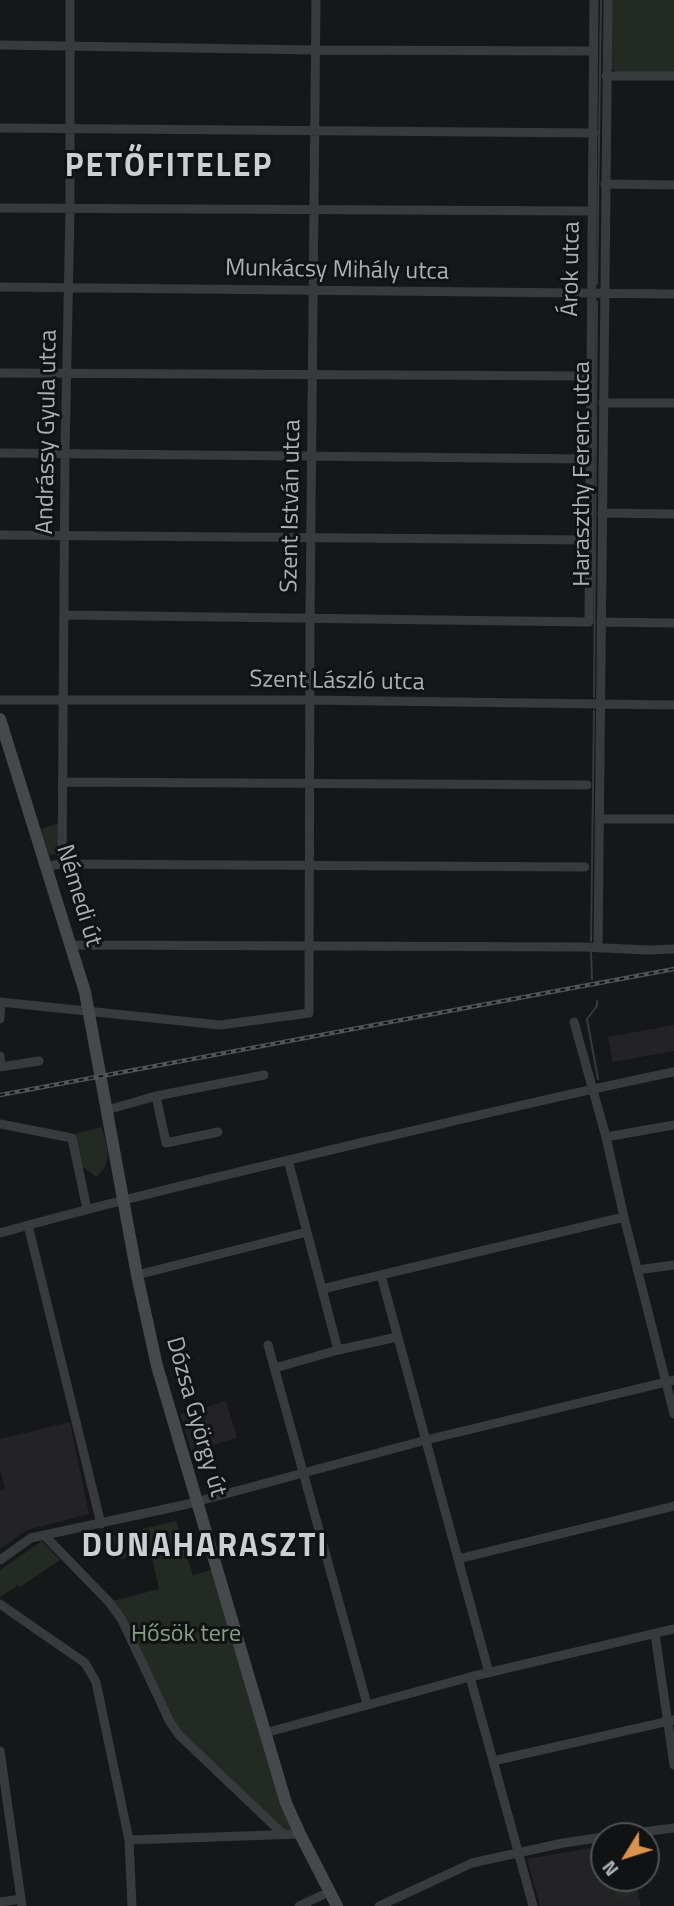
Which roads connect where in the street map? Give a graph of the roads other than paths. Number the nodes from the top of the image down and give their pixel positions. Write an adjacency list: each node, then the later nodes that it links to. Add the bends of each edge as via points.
1 (70, 0): 6 (street, Andrássy Gyula utca)
2 (316, 0): 7 (street, Szent István utca)
3 (594, 0): 8 (street, Árok utca)
4 (608, 0): 9 (street, Haraszthy Ferenc utca)
5 (0, 45): 6 (street)
6 (69, 45): 7 (street); 12 (street, Andrássy Gyula utca)
7 (315, 50): 8 (street); 13 (street, Szent István utca)
8 (593, 51): 14 (street, Árok utca)
9 (606, 76): 10 (street); 15 (street, Haraszthy Ferenc utca)
10 (674, 76)
11 (0, 128): 12 (street)
12 (68, 128): 13 (street); 18 (street, Andrássy Gyula utca)
13 (314, 132): 14 (street); 19 (street, Szent István utca)
14 (594, 133): 20 (street, Árok utca)
15 (605, 184): 16 (street); 25 (street, Haraszthy Ferenc utca)
16 (674, 185)
17 (0, 208): 18 (street)
18 (70, 209): 19 (street); 22 (street, Andrássy Gyula utca)
19 (314, 209): 20 (street); 23 (street, Szent István utca)
20 (592, 211): 24 (street, Árok utca)
21 (0, 287): 22 (street, Munkácsy Mihály utca)
22 (69, 288): 23 (street, Munkácsy Mihály utca); 29 (street, Andrássy Gyula utca)
23 (313, 290): 24 (street, Munkácsy Mihály utca); 28 (street, Szent István utca)
24 (591, 292): 25 (street, Munkácsy Mihály utca); 30 (street, Árok utca)
25 (604, 294): 26 (street, Munkácsy Mihály utca); 31 (street, Haraszthy Ferenc utca)
26 (674, 294)
27 (0, 373): 29 (street)
28 (313, 373): 29 (street); 30 (street); 35 (street, Szent István utca)
29 (68, 374): 34 (street, Andrássy Gyula utca)
30 (590, 376): 36 (street, Árok utca)
31 (603, 402): 32 (street); 37 (street, Haraszthy Ferenc utca)
32 (674, 403)
33 (0, 453): 34 (street)
34 (65, 454): 35 (street); 40 (street, Andrássy Gyula utca)
35 (312, 456): 36 (street); 41 (street, Szent István utca)
36 (590, 459): 42 (street, Árok utca)
37 (602, 513): 38 (street); 45 (street, Haraszthy Ferenc utca)
38 (674, 514)
39 (0, 535): 40 (street)
40 (65, 535): 41 (street); 43 (street, Andrássy Gyula utca)
41 (311, 537): 42 (street); 44 (street, Szent István utca)
42 (589, 540): 44 (street, Árok utca, via 589,622)
43 (65, 615): 44 (street); 47 (street, Andrássy Gyula utca)
44 (310, 620): 49 (street, Szent István utca)
45 (601, 622): 46 (street); 50 (street, Haraszthy Ferenc utca)
46 (674, 623)
47 (65, 699): 48 (street, Szent László utca); 49 (street, Szent László utca); 53 (street, Andrássy Gyula utca)
48 (0, 700)
49 (309, 700): 50 (street, Szent László utca); 54 (street, Szent István utca)
50 (600, 704): 51 (street, Szent László utca); 56 (street, Haraszthy Ferenc utca)
51 (674, 705)
52 (0, 719): 60 (main road, Némedi út)
53 (64, 782): 54 (street); 58 (street, Andrássy Gyula utca)
54 (309, 784): 55 (street); 59 (street, Szent István utca)
55 (587, 785)
56 (600, 819): 57 (street); 64 (street, Haraszthy Ferenc utca)
57 (674, 819)
58 (62, 864): 59 (street); 60 (street)
59 (309, 865): 61 (street); 63 (street, Szent István utca)
60 (47, 866): 62 (main road, Némedi út)
61 (585, 867)
62 (71, 945): 63 (street); 67 (main road, Némedi út)
63 (309, 947): 64 (street); 67 (street, Szent István utca, via 309,1013 220,1025)
64 (598, 948): 65 (street)
65 (674, 949)
66 (1, 1002): 67 (street); 68 (street)
67 (89, 1012): 76 (main road, Némedi út)
68 (0, 1019)
69 (574, 1022): 75 (street)
70 (0, 1056): 72 (street)
71 (38, 1061): 72 (street)
72 (1, 1067)
73 (674, 1072): 75 (street)
74 (264, 1075): 77 (street)
75 (593, 1088): 82 (street); 83 (street)
76 (103, 1089): 78 (main road, Dózsa György út)
77 (156, 1096): 78 (street); 81 (street, via 166,1143)
78 (107, 1110): 84 (main road, Dózsa György út)
79 (0, 1124): 85 (street, via 72,1138)
80 (674, 1125): 82 (street)
81 (218, 1132)
82 (606, 1137): 86 (street)
83 (288, 1160): 84 (street); 88 (street)
84 (124, 1200): 85 (street); 92 (main road, Dózsa György út)
85 (87, 1209): 87 (street)
86 (624, 1217): 91 (street); 93 (street)
87 (28, 1225): 89 (street); 105 (street)
88 (307, 1232): 92 (street); 94 (street)
89 (0, 1233)
90 (674, 1265): 91 (street)
91 (637, 1270): 99 (street)
92 (137, 1275): 103 (main road, Dózsa György út, via 157,1366)
93 (381, 1275): 94 (street); 95 (street)
94 (321, 1289): 97 (street)
95 (397, 1337): 97 (street); 101 (street)
96 (268, 1346): 98 (street)
97 (338, 1350): 98 (street)
98 (275, 1368): 102 (street)
99 (670, 1381): 100 (street); 101 (street)
100 (674, 1414)
101 (426, 1440): 102 (street); 107 (street)
102 (304, 1472): 103 (street); 114 (street)
103 (197, 1501): 105 (street); 116 (main road, Dózsa György út)
104 (674, 1506): 107 (street)
105 (101, 1524): 106 (street)
106 (44, 1535): 108 (street, via 31,1538); 120 (street, via 122,1620 179,1735)
107 (458, 1559): 112 (street)
108 (0, 1560)
109 (0, 1604): 123 (street, via 85,1663 96,1682)
110 (674, 1629): 111 (street)
111 (655, 1634): 112 (street); 115 (street)
112 (489, 1673): 113 (street)
113 (470, 1677): 114 (street); 118 (street)
114 (367, 1704): 116 (street)
115 (671, 1721): 118 (street); 119 (street)
116 (265, 1733): 121 (main road, Dózsa György út)
117 (0, 1751): 127 (street)
118 (493, 1761): 124 (street)
119 (674, 1765)
120 (284, 1835): 121 (street); 123 (street)
121 (300, 1835): 125 (main road, Dózsa György út)
122 (590, 1839): 124 (street)
123 (129, 1840): 128 (street)
124 (519, 1852): 131 (street, via 472,1863); 132 (street)
125 (330, 1892): 129 (street); 130 (main road, Dózsa György út)
126 (0, 1902): 127 (street)
127 (21, 1903)
128 (132, 1906)
129 (299, 1906)
130 (337, 1906)
131 (379, 1906)
132 (533, 1906)

